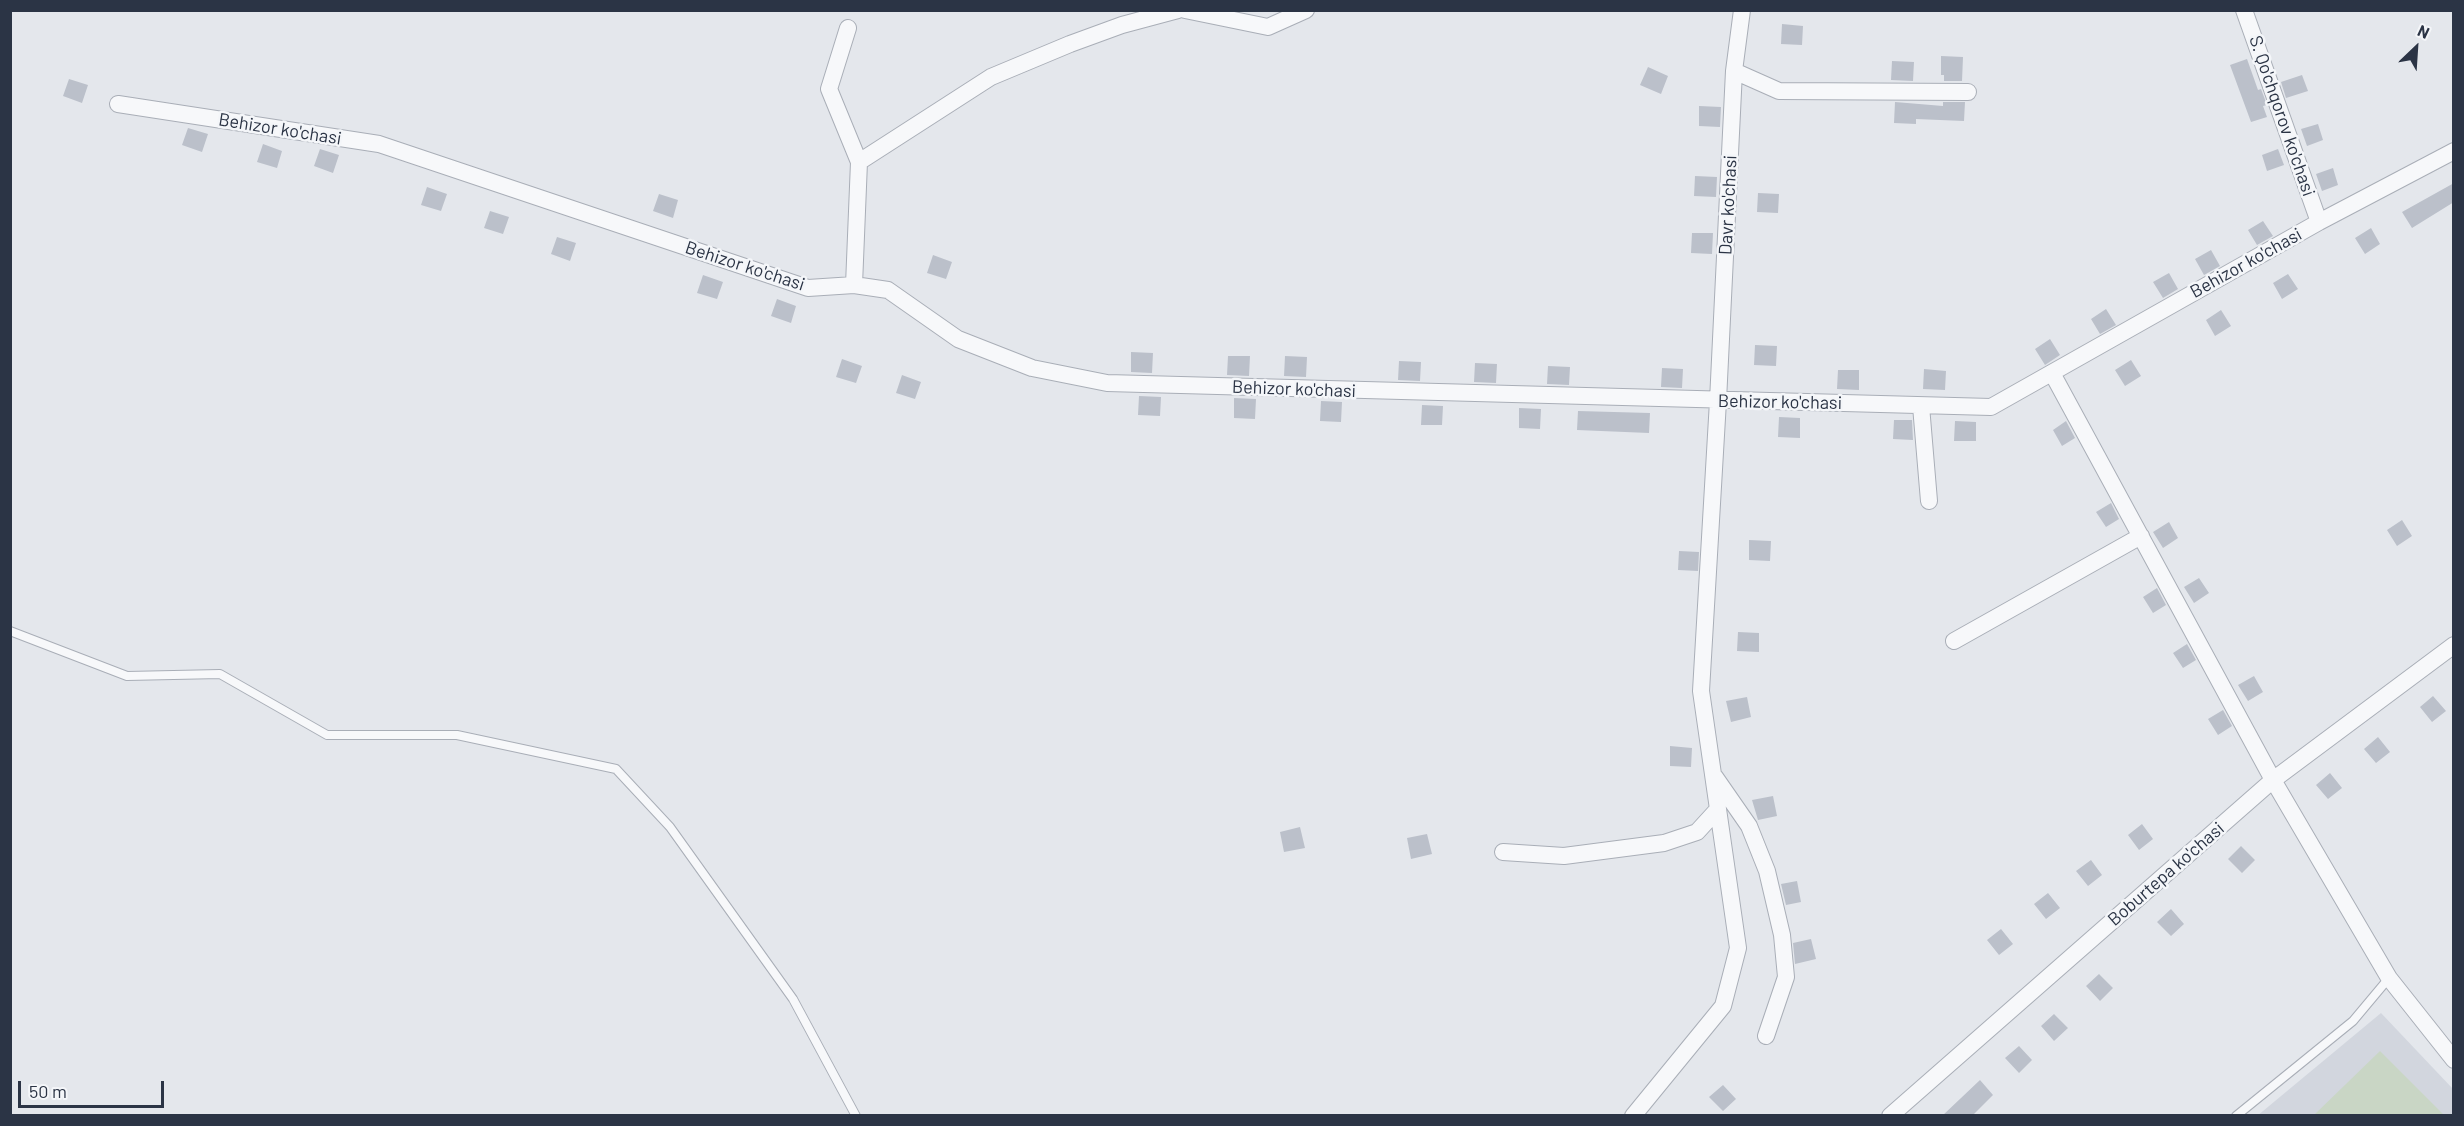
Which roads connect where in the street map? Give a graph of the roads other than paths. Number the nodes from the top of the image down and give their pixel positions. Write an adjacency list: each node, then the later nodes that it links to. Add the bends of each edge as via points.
1 (1178, 10): 11 (street, via 1122,25 991,78)
2 (1185, 10): 3 (street, via 1269,27)
3 (1306, 10)
4 (1742, 10): 7 (street, Davr ko'chasi)
5 (2244, 10): 12 (street, S. Qo'chqorov ko'chasi)
6 (848, 28): 11 (street, via 829,89)
7 (1734, 71): 8 (street, via 1779,91); 15 (street, Davr ko'chasi)
8 (1968, 92)
9 (118, 104): 13 (street, Behizor ko'chasi, via 379,144 808,288)
10 (2454, 151): 12 (street, Behizor ko'chasi)
11 (859, 162): 13 (street)
12 (2319, 222): 14 (street, Behizor ko'chasi)
13 (854, 285): 15 (street, Behizor ko'chasi, via 888,290 958,339 1022,364 1107,383)
14 (2052, 373): 16 (street, Behizor ko'chasi, via 1991,407); 18 (street)
15 (1718, 401): 16 (street, Behizor ko'chasi); 22 (street, Davr ko'chasi, via 1701,691)
16 (1921, 406): 17 (street)
17 (1929, 501)
18 (2141, 536): 20 (street); 23 (street)
19 (10, 631): 29 (lane, via 127,676 220,674 327,735 457,735 616,769 670,828 793,999)
20 (1954, 640)
21 (2454, 645): 23 (street, Boburtepa ko'chasi)
22 (1713, 774): 24 (street, Davr ko'chasi); 27 (street, via 1749,826 1767,871 1782,934 1786,977)
23 (2273, 780): 26 (street); 31 (street, Boburtepa ko'chasi)
24 (1718, 809): 25 (street, via 1697,832 1665,843 1564,856); 30 (street, Davr ko'chasi, via 1738,948 1723,1006)
25 (1503, 852)
26 (2389, 978): 28 (street); 32 (lane, via 2353,1022)
27 (1766, 1036)
28 (2454, 1060)
29 (856, 1116)
30 (1633, 1116)
31 (1890, 1116)
32 (2236, 1116)

